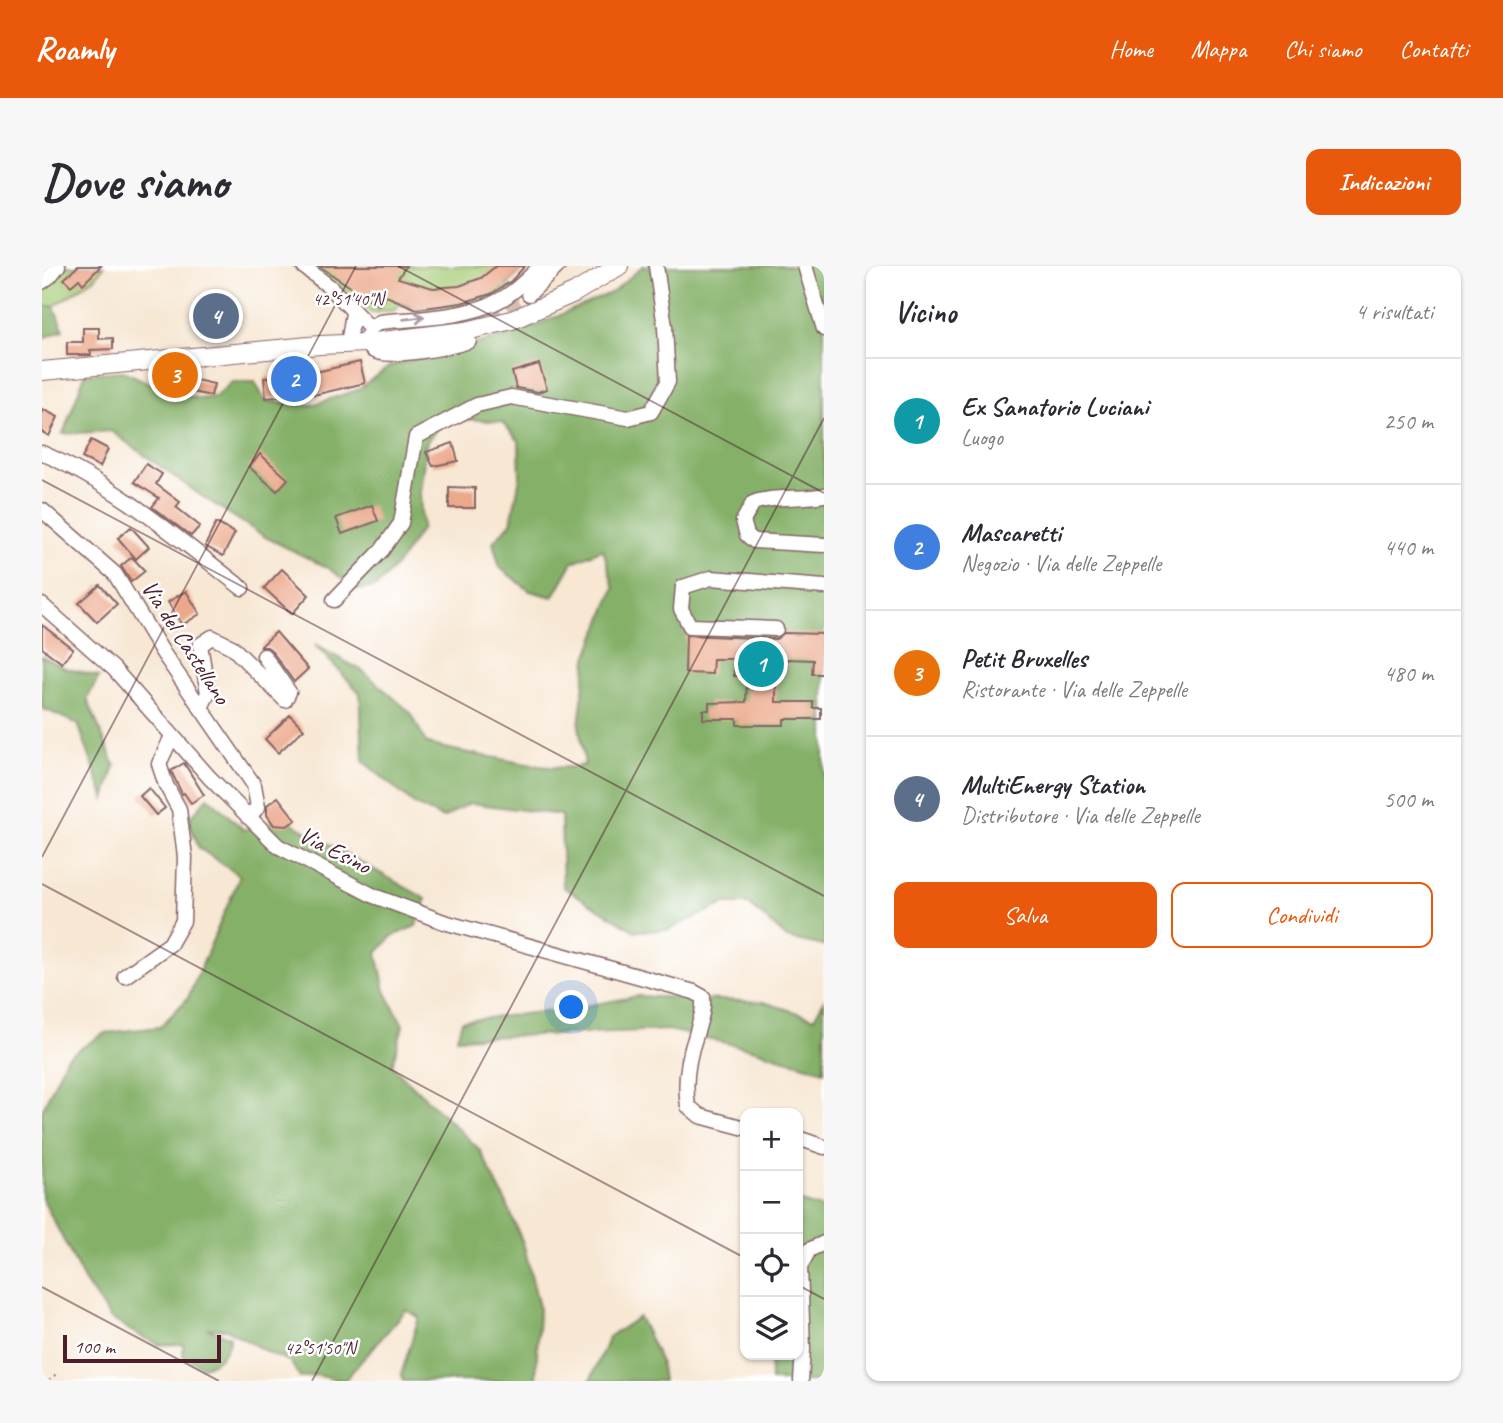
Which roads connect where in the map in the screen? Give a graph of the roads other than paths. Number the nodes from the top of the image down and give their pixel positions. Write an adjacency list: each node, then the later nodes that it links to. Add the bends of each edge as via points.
1 (58, 266): 8 (street)
2 (303, 266): 10 (street)
3 (541, 266): 12 (street, one-way to 3, via 380,322 488,306 508,296)
4 (558, 266): 9 (street)
5 (619, 266): 12 (main road, via 574,293 512,320 466,331)
6 (656, 266): 21 (street, via 668,382 651,412 628,418 511,397 477,405 416,437 401,523)
7 (805, 266): 11 (street)
8 (42, 282)
9 (529, 294)
10 (353, 313): 12 (street); 12 (street)
11 (824, 329)
12 (361, 338): 13 (street, via 372,350 383,353); 14 (main road)
13 (469, 341)
14 (42, 370)
15 (42, 453): 20 (street, via 166,528)
16 (824, 495): 18 (street, via 765,498 753,503 743,521 754,541)
17 (42, 510): 25 (street, Via del Castellano, via 115,574)
18 (824, 545)
19 (824, 587): 23 (street, via 710,578 683,587 681,609 690,626)
20 (242, 588)
21 (334, 600)
22 (42, 605): 26 (street, Via Esino, via 114,669)
23 (776, 629)
24 (264, 656): 25 (street, via 289,692 285,700 232,647 212,637 200,645 208,693)
25 (201, 708): 27 (street, Via del Castellano, via 254,785 258,807)
26 (172, 736): 27 (street, Via Esino); 28 (street, via 159,764 179,809 185,857 183,921 170,944)
27 (248, 817): 29 (street, Via Esino, via 278,846 374,896 444,922 703,997 704,1012 688,1064 688,1106 700,1116)
28 (125, 976)
29 (740, 1127)
30 (803, 1140): 31 (street)
31 (824, 1146)
32 (824, 1243): 33 (street, via 809,1250 800,1267)
33 (801, 1381)

